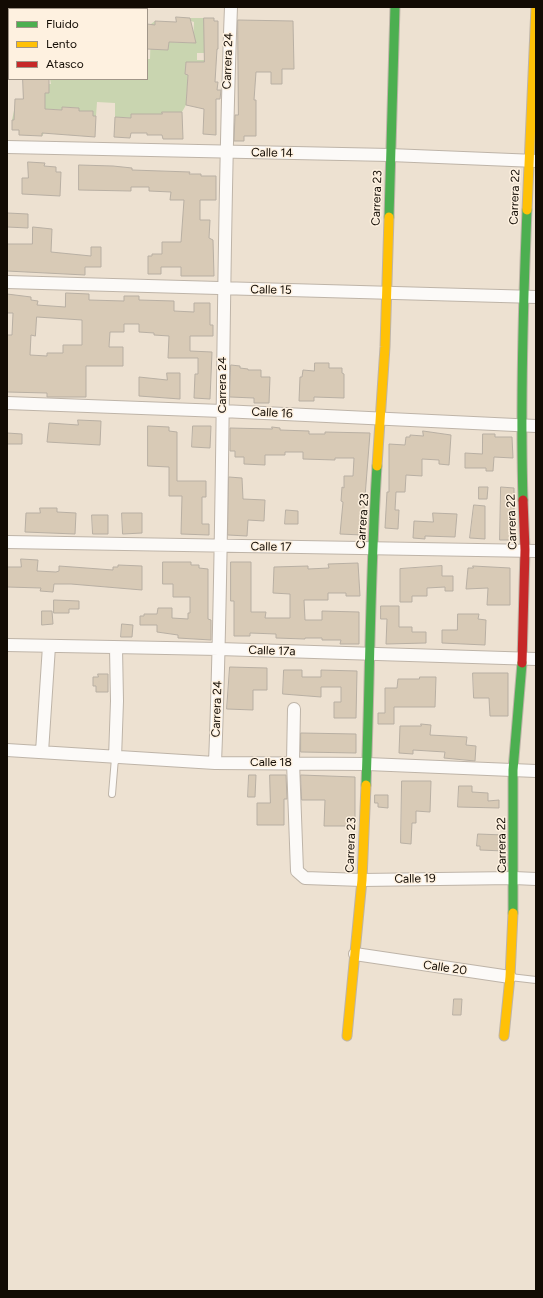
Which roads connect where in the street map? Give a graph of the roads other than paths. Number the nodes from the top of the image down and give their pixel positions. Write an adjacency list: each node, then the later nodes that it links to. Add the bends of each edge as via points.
1 (231, 7): 7 (street, Carrera 24)
2 (395, 7): 8 (street, Carrera 23)
3 (536, 7): 9 (street, Carrera 22)
4 (8, 33): 5 (street)
5 (7, 48)
6 (7, 147): 7 (street, Calle 14)
7 (225, 152): 8 (street, Calle 14); 11 (street, Carrera 24)
8 (390, 155): 9 (street, Calle 14); 12 (street, Carrera 23)
9 (532, 161): 13 (street, Carrera 22)
10 (7, 282): 11 (street, Calle 15)
11 (223, 289): 12 (street, Calle 15); 16 (street, Carrera 24)
12 (386, 293): 13 (street, Calle 15); 17 (street, Carrera 23)
13 (524, 296): 14 (street, Calle 15); 18 (street, Carrera 22)
14 (536, 297)
15 (7, 403): 16 (street, Calle 16)
16 (222, 411): 17 (street, Calle 16); 21 (street, Carrera 24)
17 (382, 419): 18 (street, Calle 16); 22 (street, Carrera 23)
18 (521, 425): 19 (street, Calle 16); 23 (street, Carrera 22)
19 (536, 426)
20 (7, 542): 21 (street, Calle 17)
21 (220, 546): 22 (street, Calle 17); 27 (street, Carrera 24)
22 (372, 549): 23 (street, Calle 17); 28 (street, Carrera 23)
23 (531, 551): 29 (street, Carrera 22)
24 (7, 645): 25 (street, Calle 17a)
25 (49, 646): 26 (street, Calle 17a); 33 (street)
26 (116, 648): 27 (street, Calle 17a); 34 (street)
27 (219, 649): 28 (street, Calle 17a); 36 (street, Carrera 24)
28 (371, 654): 29 (street, Calle 17a); 37 (street, Carrera 23)
29 (522, 658): 30 (street, Calle 17a); 38 (street, Carrera 22)
30 (536, 659)
31 (294, 709): 35 (street)
32 (7, 750): 33 (street, Calle 18)
33 (42, 752): 34 (street, Calle 18)
34 (115, 758): 36 (street, Calle 18); 40 (lane)
35 (293, 762): 36 (street, Calle 18); 37 (street, Calle 18); 43 (street, Calle 19, via 296,871 305,878)
36 (215, 763)
37 (367, 764): 38 (street, Calle 18); 43 (street, Carrera 23)
38 (513, 770): 39 (street, Calle 18); 41 (street, Carrera 22)
39 (536, 771)
40 (112, 794)
41 (514, 878): 42 (street, Calle 19); 43 (street, Calle 19); 45 (street, Carrera 22)
42 (536, 879)
43 (362, 880): 44 (street, Carrera 23)
44 (355, 954): 45 (street, Calle 20); 47 (street, Carrera 23)
45 (510, 977): 46 (lane, Calle 20); 48 (street, Carrera 22)
46 (536, 980)
47 (347, 1036)
48 (504, 1036)

